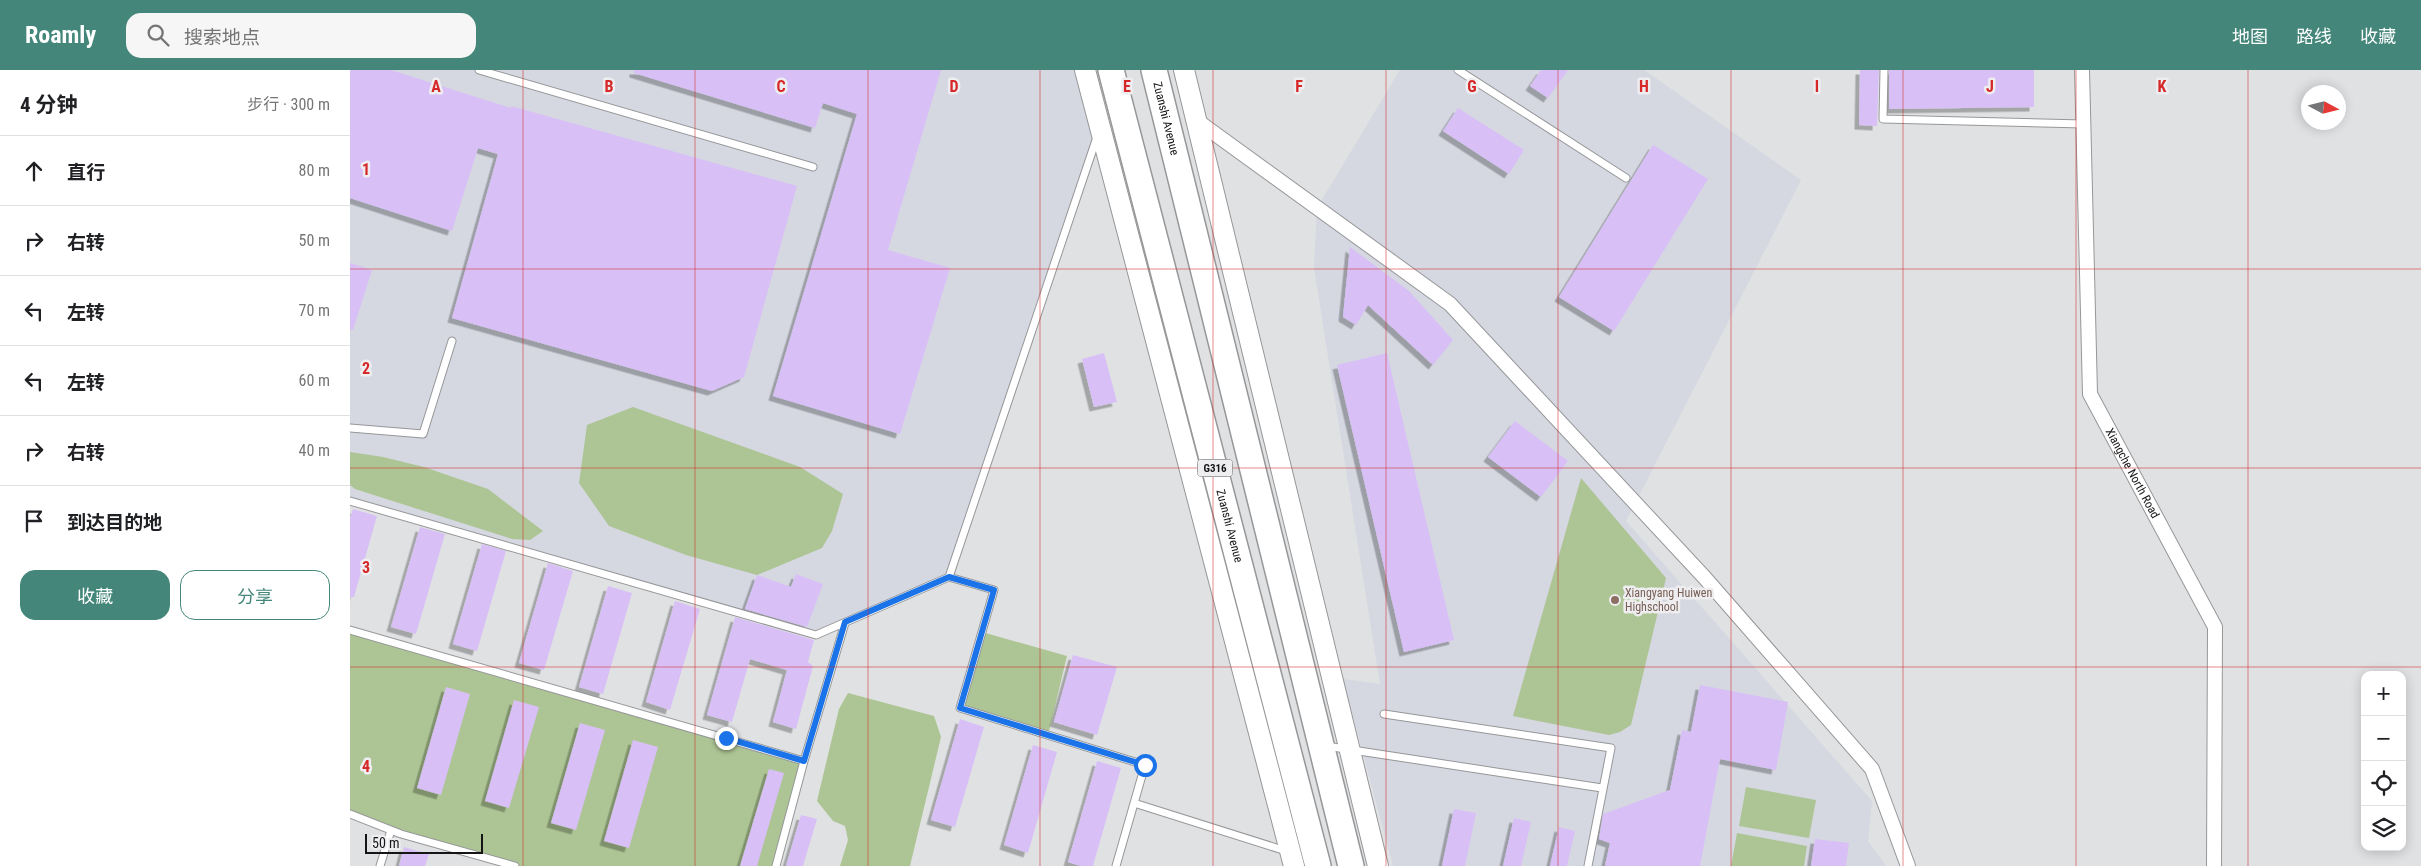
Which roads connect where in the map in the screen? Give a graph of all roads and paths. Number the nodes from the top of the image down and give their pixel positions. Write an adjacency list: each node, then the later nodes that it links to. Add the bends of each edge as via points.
1 (479, 70): 13 (lane)
2 (1085, 70): 12 (street)
3 (1111, 70): 34 (highway, Zuanshi Avenue / G316)
4 (1154, 70): 9 (highway, Zuanshi Avenue / G316)
5 (1184, 70): 10 (street)
6 (1458, 70): 14 (lane)
7 (1884, 70): 11 (lane, via 1883,119)
8 (2082, 70): 11 (street, Xiangche North Road)
9 (1160, 100): 10 (street); 22 (highway, Zuanshi Avenue / G316)
10 (1196, 120): 23 (street); 38 (street, via 1450,304 1706,578 1872,769)
11 (2084, 124): 39 (street, Xiangche North Road, via 2090,394 2215,627)
12 (1100, 127): 18 (lane); 29 (street)
13 (813, 167)
14 (1626, 178)
15 (452, 341): 16 (lane, via 423,434)
16 (350, 428)
17 (350, 501): 19 (lane, via 816,635)
18 (949, 577): 19 (lane); 26 (lane, via 994,590 960,708 1145,765)
19 (845, 622): 24 (lane)
20 (350, 630): 24 (lane)
21 (1384, 714): 25 (lane, via 1611,748)
22 (1320, 745): 23 (lane); 35 (highway, Zuanshi Avenue / G316)
23 (1348, 751): 25 (lane); 36 (street)
24 (804, 761): 32 (lane)
25 (1602, 788): 37 (lane)
26 (1134, 803): 29 (lane); 33 (lane)
27 (350, 814): 28 (lane)
28 (391, 830): 30 (lane); 31 (lane)
29 (1292, 859)
30 (380, 866)
31 (515, 866)
32 (776, 866)
33 (1116, 866)
34 (1318, 866)
35 (1351, 866)
36 (1378, 866)
37 (1588, 866)
38 (1908, 866)
39 (2214, 866)

